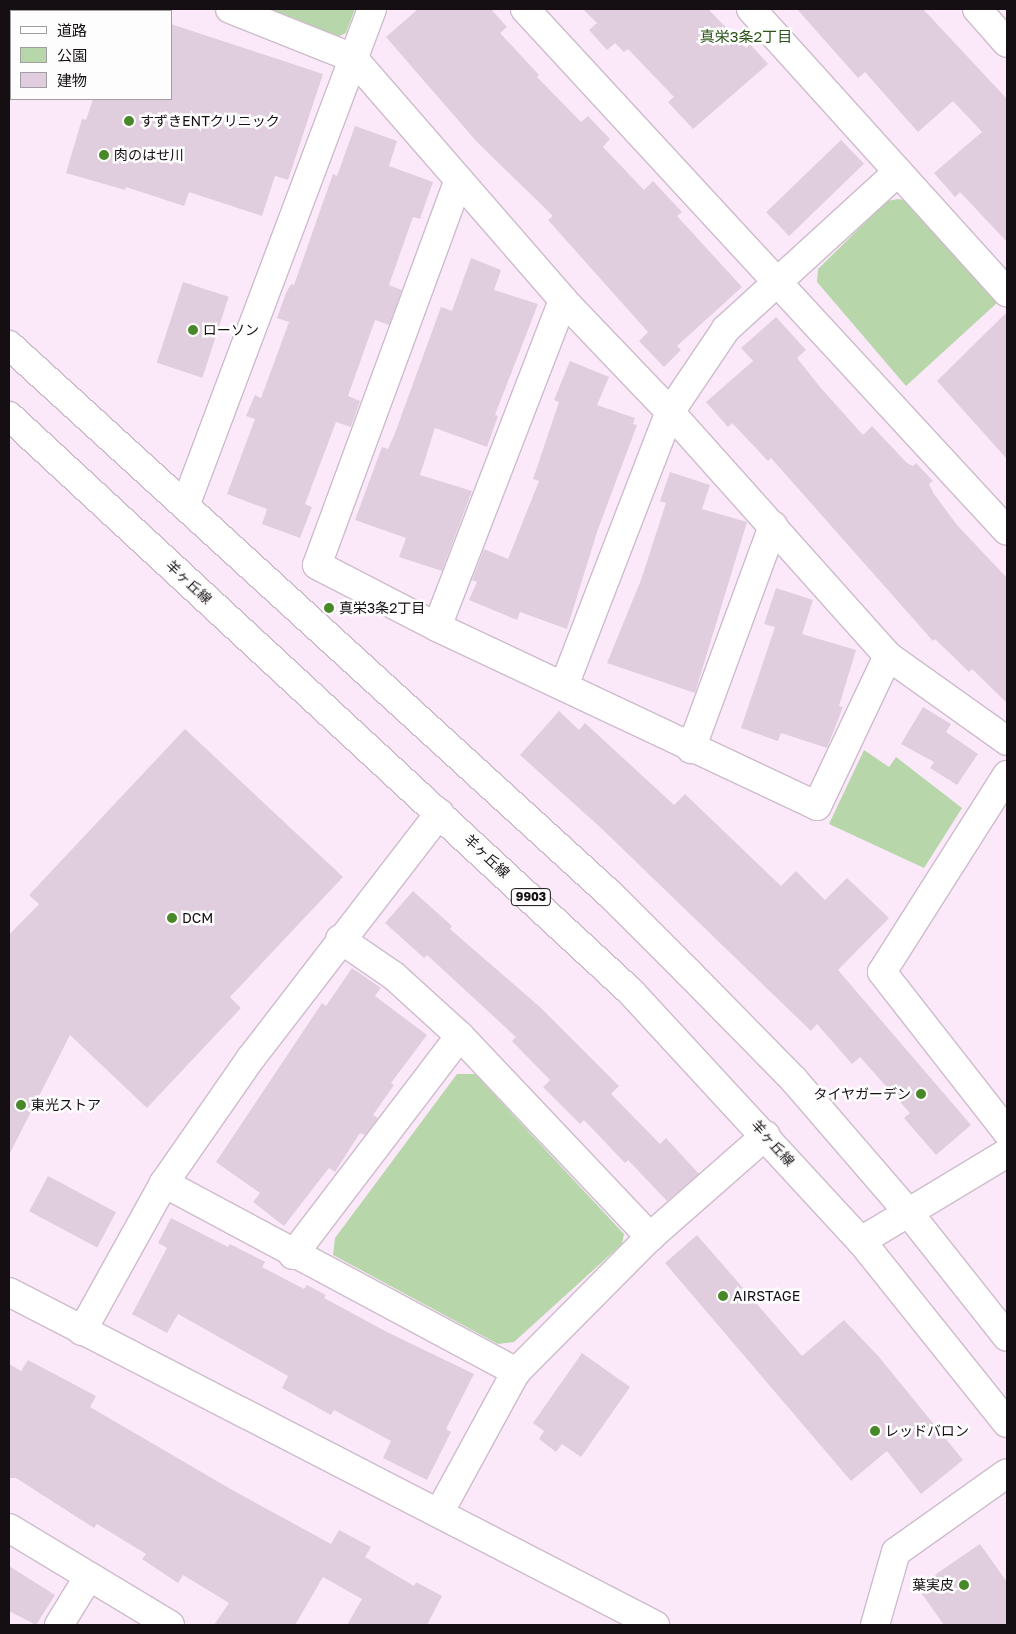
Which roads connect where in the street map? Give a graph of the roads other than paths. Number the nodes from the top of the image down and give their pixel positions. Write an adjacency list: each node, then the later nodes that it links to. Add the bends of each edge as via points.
1 (230, 9): 7 (street)
2 (372, 9): 7 (street)
3 (525, 9): 10 (street)
4 (750, 9): 8 (street)
5 (977, 9): 6 (street)
6 (1007, 42)
7 (353, 58): 9 (street); 16 (street)
8 (898, 172): 10 (street); 11 (street)
9 (458, 182): 12 (street); 19 (street, via 317,565)
10 (777, 283): 14 (street, via 726,329); 18 (street)
11 (1007, 292)
12 (563, 300): 14 (street); 19 (street)
13 (9, 345): 16 (street)
14 (670, 412): 17 (street); 21 (street)
15 (9, 416): 25 (street, 羊ヶ丘線 / 9903)
16 (185, 506): 32 (street, via 611,895 794,1080)
17 (773, 526): 20 (street); 23 (street)
18 (1007, 531)
19 (437, 627): 21 (street)
20 (888, 656): 22 (street); 23 (street, via 817,806)
21 (564, 686): 23 (street)
22 (1007, 741)
23 (692, 749)
24 (1007, 776): 28 (street, via 882,972)
25 (440, 813): 26 (street); 29 (street, 羊ヶ丘線 / 9903, via 631,992)
26 (340, 940): 27 (street, via 394,976); 31 (street, via 251,1058)
27 (460, 1036): 33 (street); 35 (street)
28 (1007, 1132)
29 (766, 1135): 33 (street); 34 (street, 羊ヶ丘線 / 9903)
30 (1007, 1153): 32 (street)
31 (164, 1183): 35 (street); 37 (street)
32 (908, 1212): 34 (street); 38 (street)
33 (650, 1237): 39 (street)
34 (861, 1241): 40 (street, 羊ヶ丘線 / 9903)
35 (293, 1255): 39 (street)
36 (9, 1292): 37 (street)
37 (82, 1331): 42 (street)
38 (1007, 1336)
39 (516, 1372): 42 (street)
40 (1007, 1423)
41 (1007, 1473): 48 (street, via 896,1552)
42 (439, 1512): 47 (street)
43 (9, 1528): 44 (street)
44 (89, 1576): 45 (street); 46 (street)
45 (59, 1625)
46 (170, 1625)
47 (655, 1625)
48 (875, 1625)

